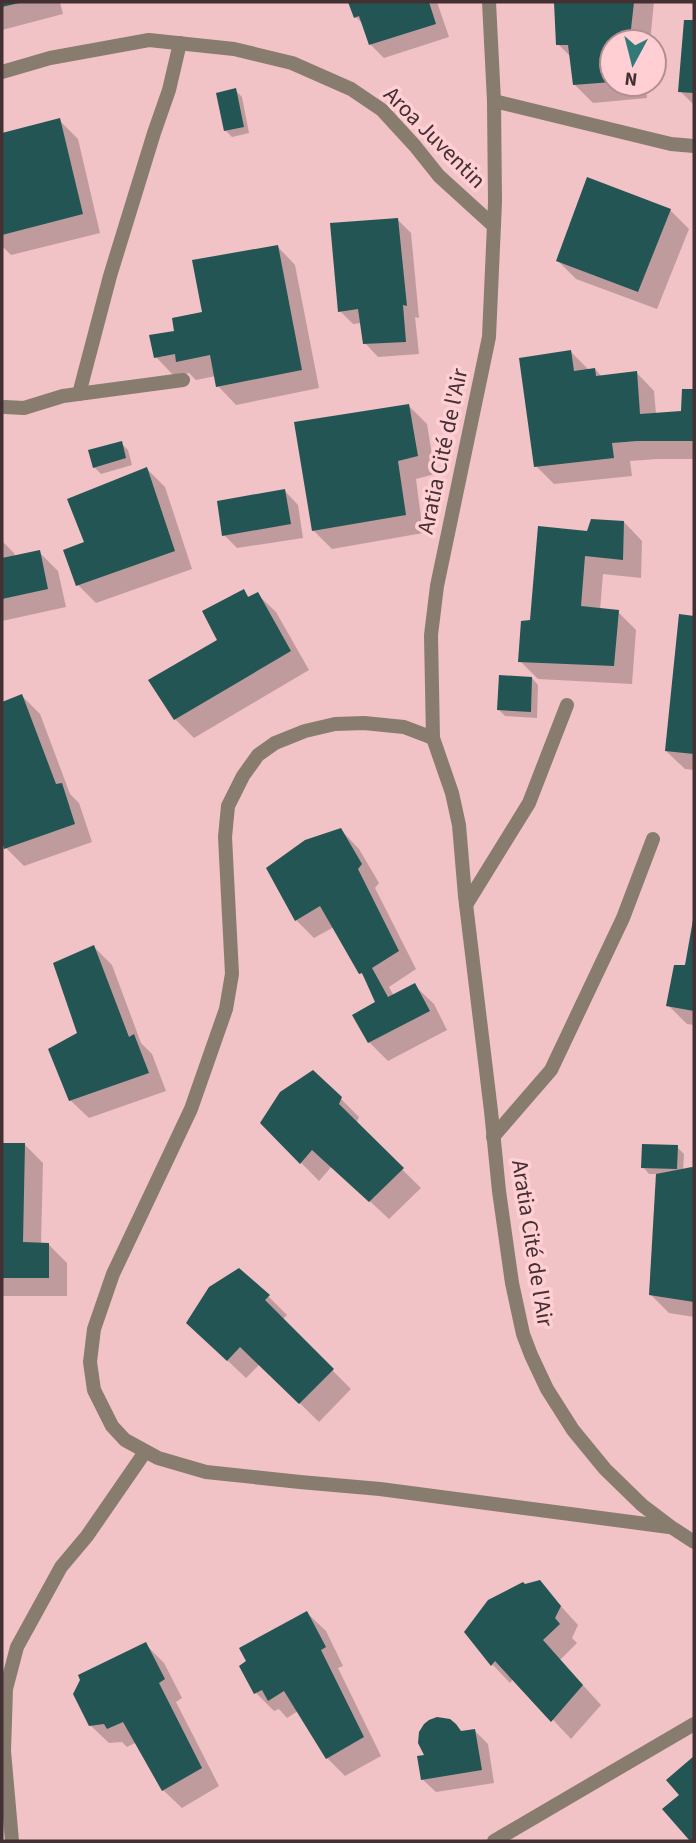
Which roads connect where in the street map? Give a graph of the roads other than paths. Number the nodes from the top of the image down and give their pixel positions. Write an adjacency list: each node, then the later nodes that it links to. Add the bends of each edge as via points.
1 (489, 2): 4 (street, Aratia Cité de l'Air)
2 (180, 43): 3 (street, Aroa Juventin, via 143,41); 6 (street, Aroa Juventin, via 234,49 292,63 351,89 382,110 439,176); 8 (street)
3 (2, 72)
4 (494, 101): 5 (street); 6 (street, Aratia Cité de l'Air)
5 (694, 146)
6 (494, 226): 11 (street, Aratia Cité de l'Air, via 489,337 431,635)
7 (183, 380): 8 (street)
8 (79, 394): 9 (street, via 24,408)
9 (5, 407)
10 (567, 705): 13 (street, via 529,803)
11 (433, 738): 13 (street, Aratia Cité de l'Air, via 459,825); 15 (street, via 404,727 364,723 304,732 258,755 228,806 225,837 232,974 226,1009 191,1109 113,1274 94,1329 90,1362 94,1390 112,1426)
12 (653, 839): 14 (street, Aratia Cité de l'Air, via 623,918 551,1070)
13 (466, 905): 14 (street, Aratia Cité de l'Air)
14 (494, 1137): 16 (street, Aratia Cité de l'Air, via 512,1283 531,1355 573,1430 614,1478)
15 (145, 1452): 16 (street, via 206,1472 380,1489); 19 (street, via 61,1567 17,1647 6,1689 4,1751)
16 (671, 1527): 17 (street, Aratia Cité de l'Air)
17 (694, 1542)
18 (694, 1724): 20 (street)
19 (12, 1841)
20 (494, 1841)

